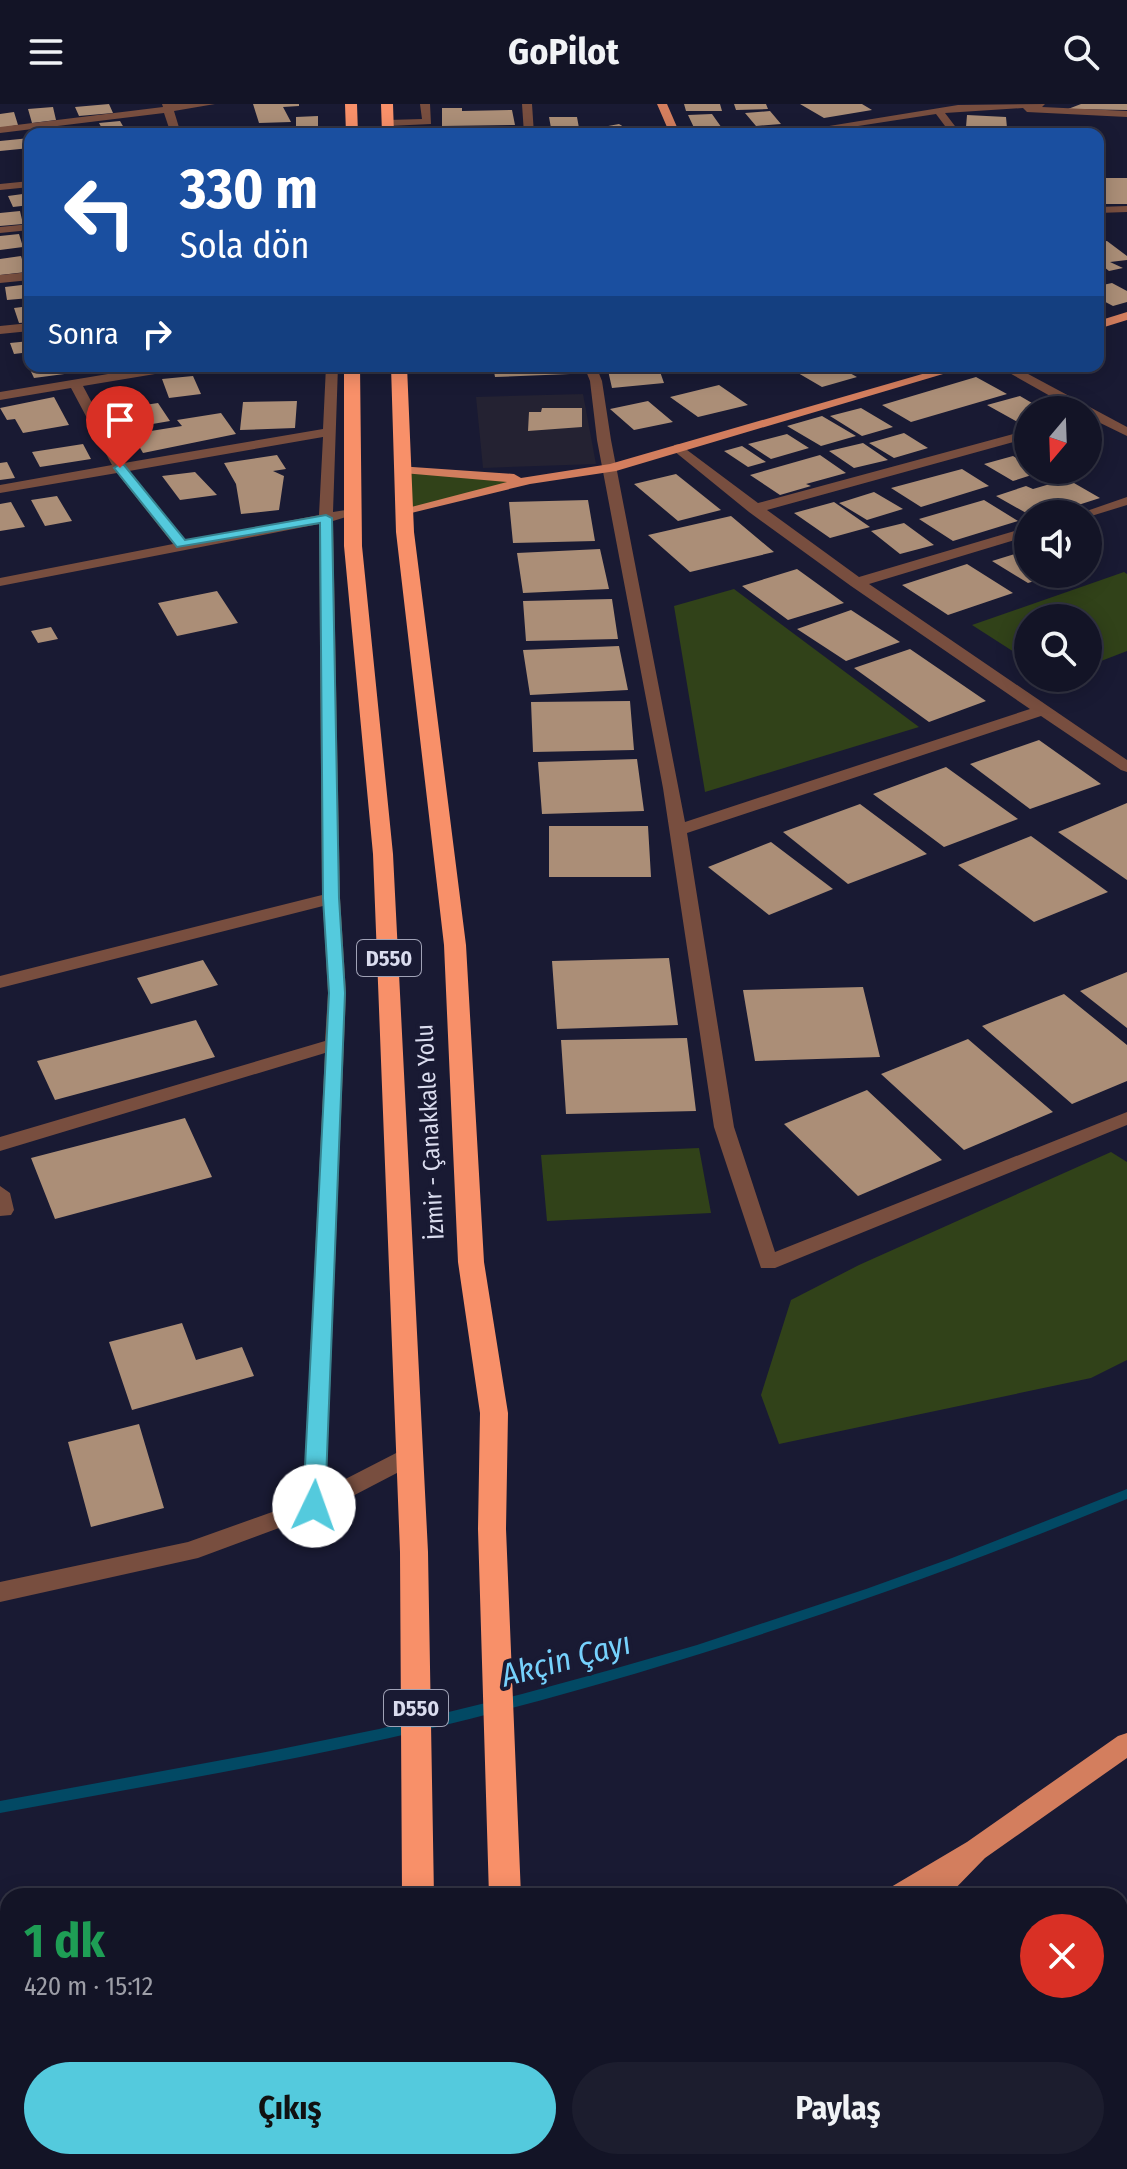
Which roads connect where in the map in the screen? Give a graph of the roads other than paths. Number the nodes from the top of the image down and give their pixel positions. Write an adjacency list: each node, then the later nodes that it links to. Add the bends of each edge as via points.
1 (210, 104): 9 (street)
2 (351, 104): 15 (highway)
3 (387, 104): 16 (highway)
4 (425, 104): 16 (street, via 427,122)
5 (527, 104): 17 (street)
6 (662, 104): 18 (main road)
7 (887, 104): 13 (street)
8 (1040, 104): 10 (street)
9 (168, 106): 14 (street); 21 (street, via 67,116)
10 (991, 108): 11 (street); 12 (street)
11 (939, 112): 13 (street); 20 (street)
12 (1127, 114)
13 (899, 115): 19 (street)
14 (174, 128)
15 (352, 128)
16 (388, 128)
17 (529, 128)
18 (672, 128)
19 (821, 128)
20 (951, 128)
21 (0, 130)
22 (24, 185): 23 (street)
23 (0, 187)
24 (1127, 209): 25 (street)
25 (1104, 210)
26 (24, 228): 27 (street)
27 (0, 230)
28 (24, 277): 29 (street)
29 (0, 279)
30 (1127, 316): 31 (main road)
31 (1104, 323)
32 (24, 328): 33 (street)
33 (0, 330)
34 (140, 372): 41 (street)
35 (332, 372): 45 (street)
36 (352, 372): 58 (highway, İzmir - Çanakkale Yolu / D550)
37 (399, 372): 51 (highway, İzmir - Çanakkale Yolu / D550)
38 (592, 372): 50 (street)
39 (943, 372): 48 (main road)
40 (1014, 372): 43 (street)
41 (74, 382): 42 (street); 49 (street)
42 (0, 396)
43 (1057, 396)
44 (1102, 420): 46 (street)
45 (327, 432): 49 (street); 59 (street)
46 (1127, 432)
47 (1014, 438): 55 (street)
48 (679, 448): 50 (main road); 55 (street)
49 (120, 468): 53 (street); 61 (street)
50 (611, 468): 52 (main road); 66 (street)
51 (403, 469): 52 (main road); 57 (highway, İzmir - Çanakkale Yolu / D550)
52 (530, 480): 57 (main road)
53 (0, 489)
54 (1127, 501): 56 (street)
55 (754, 509): 63 (street)
56 (1102, 509)
57 (403, 511): 78 (highway, İzmir - Çanakkale Yolu / D550, via 455,945 471,1262 494,1413 492,1529)
58 (352, 513): 59 (street); 72 (highway, İzmir - Çanakkale Yolu / D550, via 383,854)
59 (326, 518): 61 (street); 67 (street)
60 (1014, 535): 63 (street)
61 (181, 544): 62 (street)
62 (0, 582)
63 (856, 583): 64 (street)
64 (1043, 710): 65 (street); 66 (street)
65 (1127, 767)
66 (679, 830): 70 (street, via 724,1127 768,1263)
67 (331, 898): 68 (street); 69 (street)
68 (0, 982)
69 (335, 1044): 71 (street); 73 (street)
70 (1127, 1118)
71 (0, 1144)
72 (410, 1456): 73 (street); 77 (highway, İzmir - Çanakkale Yolu / D550)
73 (314, 1506): 74 (street, via 190,1551)
74 (0, 1592)
75 (1127, 1744): 76 (main road)
76 (976, 1850): 79 (main road); 80 (main road)
77 (419, 1880)
78 (505, 1888)
79 (914, 1888)
80 (938, 1888)

